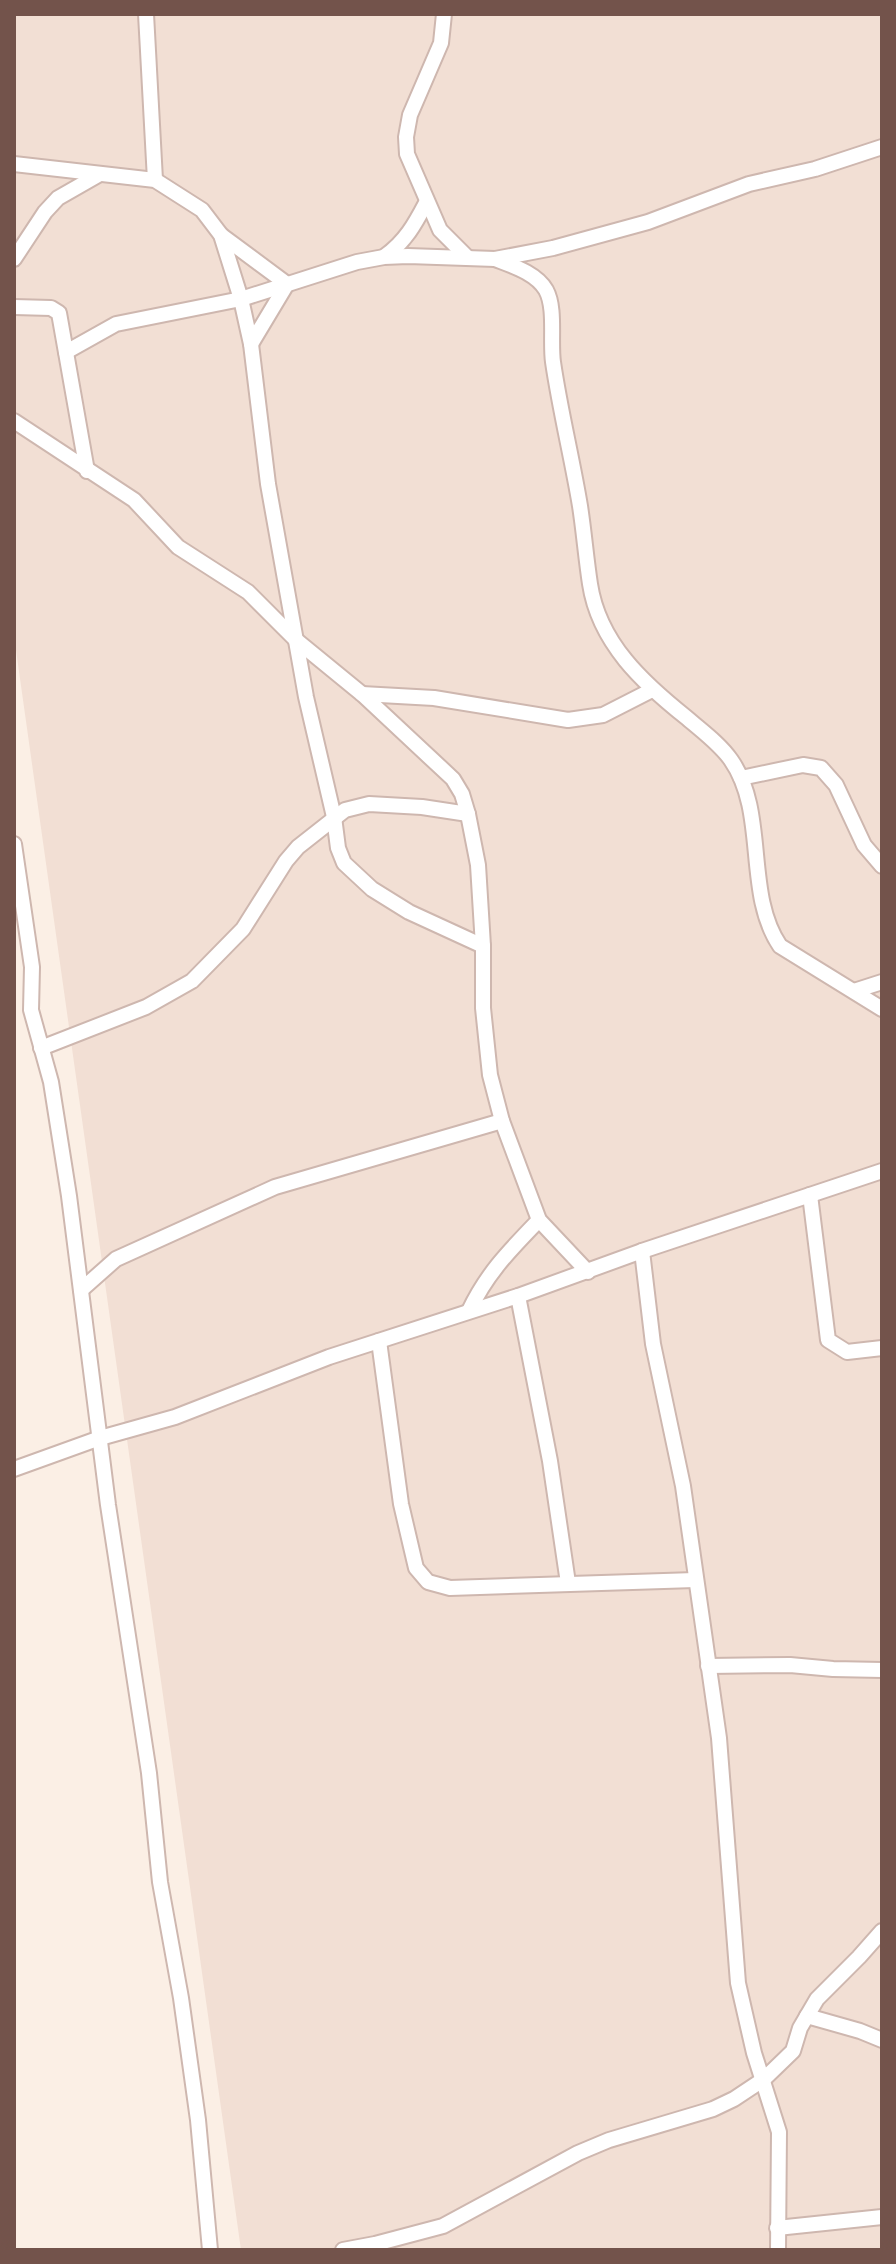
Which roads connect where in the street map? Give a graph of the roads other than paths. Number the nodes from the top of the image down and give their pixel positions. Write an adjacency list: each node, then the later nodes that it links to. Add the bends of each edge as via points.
1 (146, 14): 6 (street)
2 (444, 14): 7 (street, via 441,43 406,137)
3 (882, 147): 12 (street, via 749,184 648,222)
4 (14, 164): 5 (street)
5 (100, 174): 6 (street); 11 (street, via 58,198)
6 (155, 180): 8 (street, via 202,210)
7 (426, 203): 9 (street, via 410,233); 10 (street, via 440,230)
8 (221, 235): 13 (street); 14 (street)
9 (384, 257): 10 (street); 13 (street)
10 (467, 257): 12 (street)
11 (14, 259)
12 (495, 259): 21 (street, via 535,278 551,303 554,372 597,617 609,640)
13 (287, 284): 14 (street); 16 (street)
14 (241, 299): 16 (street); 17 (street, via 116,324)
15 (14, 307): 17 (street, via 59,313)
16 (251, 344): 20 (street, via 268,484)
17 (66, 352): 19 (street)
18 (14, 421): 19 (street)
19 (87, 471): 20 (street, via 134,500 178,547 248,592)
20 (296, 640): 22 (street); 25 (street)
21 (652, 690): 22 (street, via 603,715 568,720 434,698); 23 (street, via 730,758)
22 (362, 694): 24 (street, via 453,779)
23 (741, 778): 27 (street, via 803,765 821,768 836,785 864,845); 30 (street, via 772,934 780,946)
24 (468, 814): 25 (street, via 369,804); 28 (street, via 478,865)
25 (334, 817): 28 (street, via 338,848 354,875 409,912); 32 (street, via 298,847 243,929 192,981 146,1007)
26 (14, 844): 32 (street, via 32,967 31,1010)
27 (882, 866)
28 (483, 946): 33 (street, via 484,1022)
29 (882, 982): 30 (street)
30 (854, 991): 31 (street)
31 (882, 1009)
32 (41, 1048): 39 (street)
33 (502, 1121): 36 (street); 39 (street, via 275,1187 116,1259)
34 (882, 1171): 35 (street)
35 (810, 1195): 37 (street); 43 (street, via 828,1340 847,1352)
36 (539, 1220): 38 (street); 41 (street, via 499,1261)
37 (642, 1251): 38 (street); 46 (street)
38 (588, 1272): 40 (street)
39 (81, 1290): 44 (street)
40 (518, 1296): 41 (street); 47 (street)
41 (469, 1311): 42 (street)
42 (379, 1341): 44 (street, via 175,1417); 47 (street, via 401,1504 416,1568 428,1582 450,1588)
43 (882, 1348)
44 (100, 1438): 45 (street); 56 (street, via 198,2120)
45 (14, 1469)
46 (695, 1580): 47 (street); 48 (street)
47 (568, 1583)
48 (708, 1666): 49 (street); 53 (street, via 719,1738 738,1983)
49 (882, 1670)
50 (882, 1931): 51 (street)
51 (807, 2016): 52 (street); 53 (street, via 793,2051)
52 (882, 2040)
53 (764, 2079): 55 (street, via 779,2132); 57 (street, via 713,2109 578,2153 443,2226)
54 (882, 2217): 55 (street)
55 (777, 2228): 58 (street)
56 (210, 2250)
57 (343, 2250)
58 (778, 2250)

